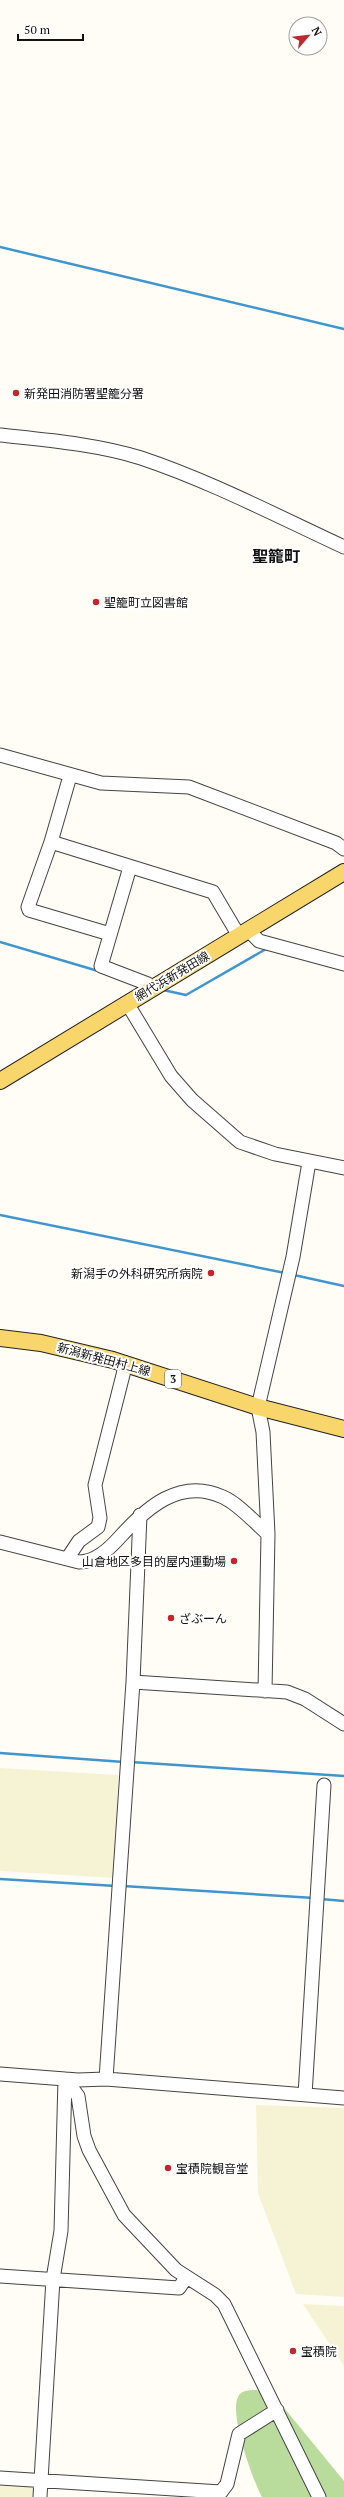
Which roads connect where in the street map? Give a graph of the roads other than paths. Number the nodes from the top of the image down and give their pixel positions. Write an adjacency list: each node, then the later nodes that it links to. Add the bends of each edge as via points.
1 (0, 435): 2 (street, via 86,446 140,458 222,491)
2 (344, 546)
3 (0, 755): 4 (street)
4 (70, 776): 5 (street); 6 (street, via 101,784 189,787 336,843)
5 (51, 842): 7 (street); 10 (street, via 29,910)
6 (344, 849)
7 (130, 866): 9 (street, via 213,892); 10 (street)
8 (344, 872): 9 (main road, 網代浜新発田線)
9 (244, 933): 11 (street, via 259,941); 12 (main road, 網代浜新発田線)
10 (110, 934): 12 (street, via 102,968 148,984)
11 (344, 964)
12 (152, 989): 13 (main road, 網代浜新発田線)
13 (127, 1003): 14 (main road, 網代浜新発田線); 15 (street, via 171,1076 192,1100 240,1142)
14 (0, 1081)
15 (310, 1162): 16 (street); 19 (street, via 293,1257)
16 (344, 1168)
17 (0, 1338): 18 (main road, 新潟新発田村上線 / 3, via 41,1343)
18 (126, 1363): 19 (main road, 新潟新発田村上線 / 3); 24 (street, via 95,1485 100,1518 98,1527 79,1541)
19 (258, 1407): 20 (main road, 新潟新発田村上線 / 3); 22 (street, via 263,1432)
20 (344, 1428)
21 (140, 1515): 22 (street, via 166,1497 198,1491 223,1497 233,1503); 24 (street, via 110,1547 92,1560 78,1562); 25 (street)
22 (268, 1534): 26 (street)
23 (0, 1542): 24 (street)
24 (67, 1558)
25 (133, 1682): 26 (street); 31 (street)
26 (265, 1691): 27 (street, via 296,1695)
27 (344, 1724)
28 (324, 1785): 32 (street)
29 (0, 2074): 30 (street)
30 (65, 2079): 31 (street); 35 (street, via 78,2096 84,2136 89,2150 124,2215); 36 (street, via 61,2231)
31 (106, 2079): 32 (street)
32 (305, 2095): 33 (street)
33 (344, 2098)
34 (0, 2276): 36 (street)
35 (186, 2278): 36 (street, via 179,2288); 37 (street, via 215,2295 224,2304)
36 (53, 2279): 39 (street)
37 (277, 2410): 40 (street, via 239,2434); 42 (street)
38 (0, 2478): 39 (street)
39 (42, 2480): 40 (street); 41 (street)
40 (222, 2495)
41 (40, 2497)
42 (319, 2497)

